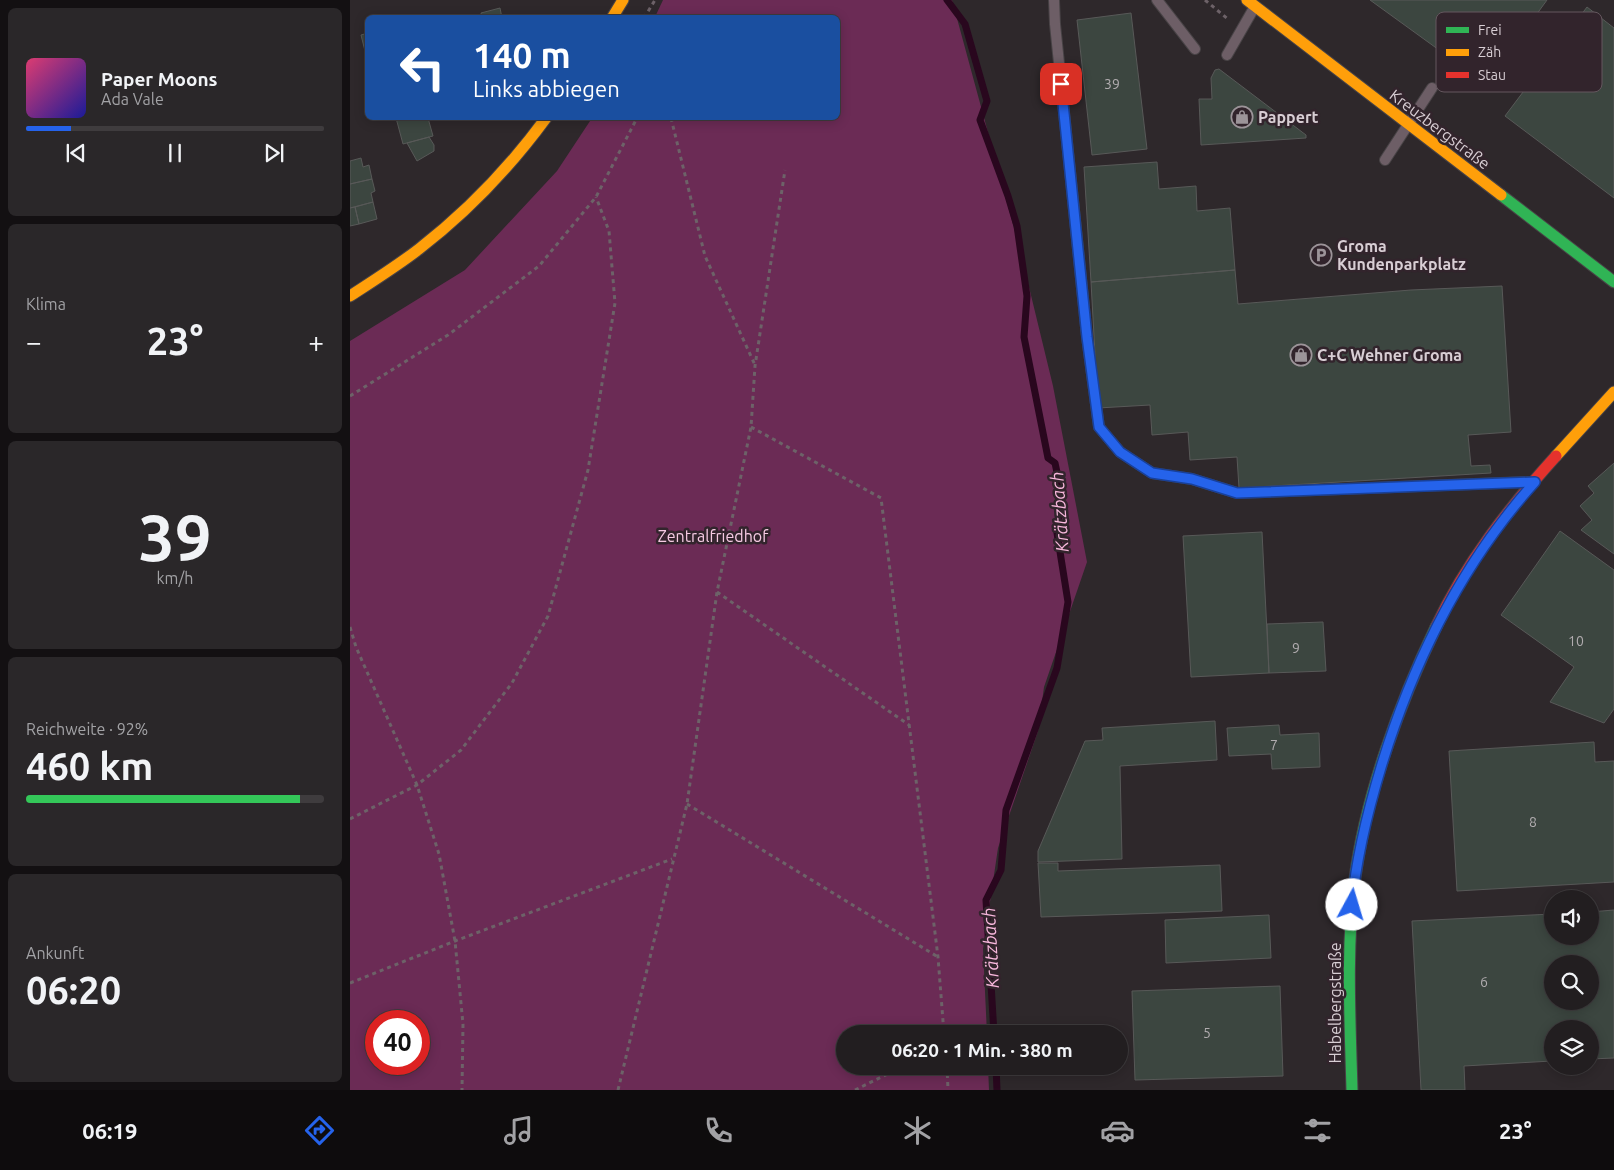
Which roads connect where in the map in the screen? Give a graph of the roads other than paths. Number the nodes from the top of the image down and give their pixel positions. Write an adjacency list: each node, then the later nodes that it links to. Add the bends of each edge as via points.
1 (623, 0): 5 (street)
2 (1054, 0): 15 (lane, via 1087,337 1099,427 1120,452 1152,473 1192,479 1237,493)
3 (1157, 0): 6 (lane)
4 (1251, 3): 7 (lane, via 1242,30); 10 (street, Kreuzbergstraße)
5 (614, 15)
6 (1195, 49)
7 (1227, 55)
8 (1432, 88): 10 (lane)
9 (544, 120): 13 (street, via 468,207 427,243)
10 (1408, 126): 11 (lane); 12 (street, Kreuzbergstraße)
11 (1384, 160)
12 (1613, 279)
13 (350, 296)
14 (1614, 392): 15 (street, Habelbergstraße)
15 (1535, 482): 16 (street, Habelbergstraße, via 1476,556 1423,652 1396,718 1374,788 1359,854 1350,924)
16 (1352, 1090)

